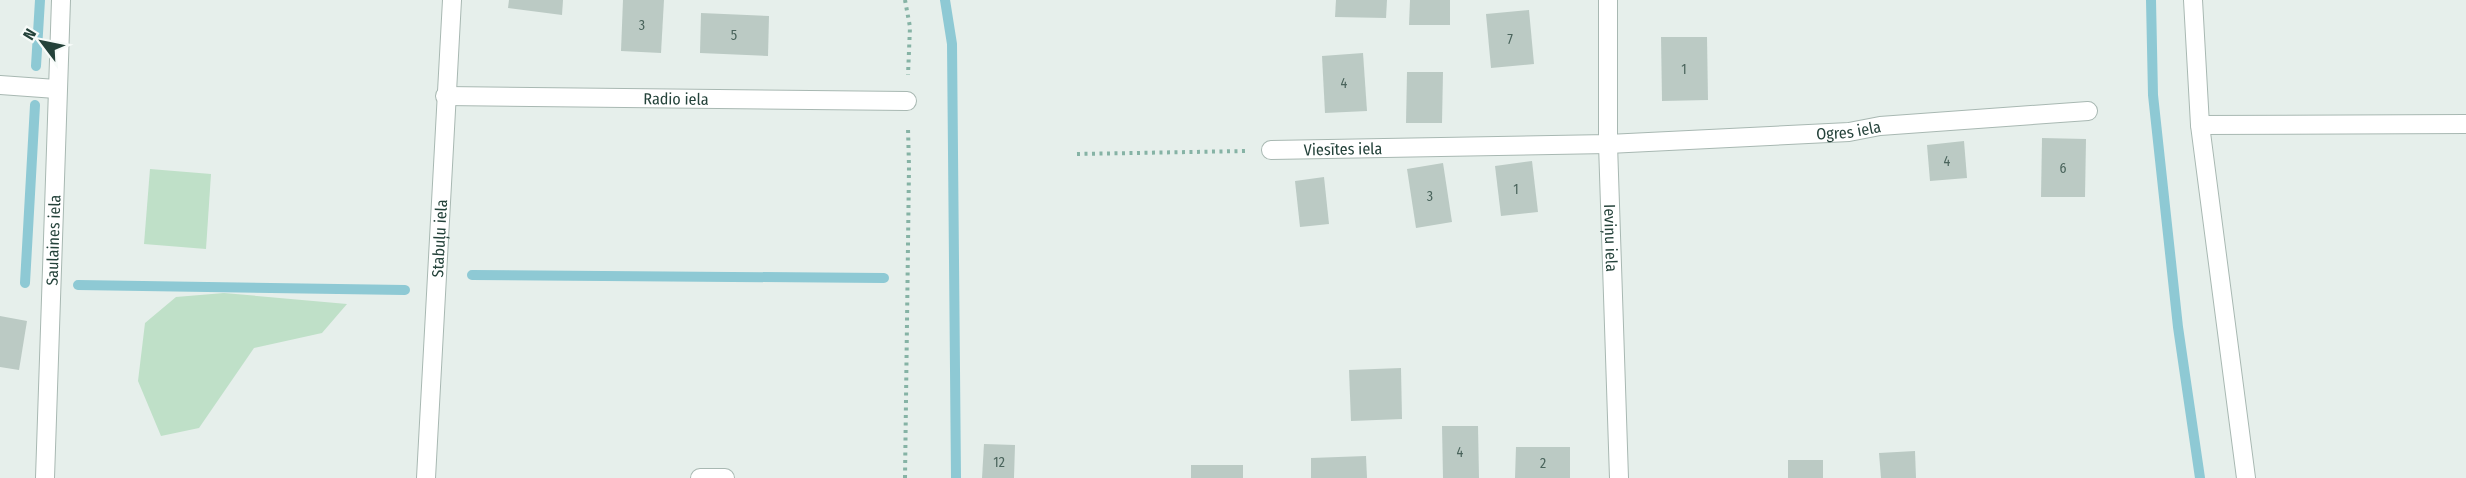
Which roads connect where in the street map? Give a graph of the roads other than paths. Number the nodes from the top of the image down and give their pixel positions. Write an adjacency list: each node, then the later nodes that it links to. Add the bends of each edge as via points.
1 (61, 0): 6 (street, Saulaines iela)
2 (452, 0): 7 (street, Stabuļu iela)
3 (1608, 0): 12 (street, Ieviņu iela)
4 (2193, 0): 11 (street)
5 (0, 85): 6 (street)
6 (56, 89): 14 (street, Saulaines iela)
7 (445, 96): 8 (street, Radio iela); 15 (street, Stabuļu iela)
8 (907, 101)
9 (2088, 111): 12 (street, Ogres iela, via 1880,126 1849,132)
10 (2466, 124): 11 (street)
11 (2200, 125): 19 (street)
12 (1608, 144): 13 (street, Viesītes iela); 18 (street, Ieviņu iela)
13 (1271, 150)
14 (45, 478)
15 (426, 478)
16 (700, 478): 17 (street)
17 (725, 478)
18 (1619, 478)
19 (2246, 478)

